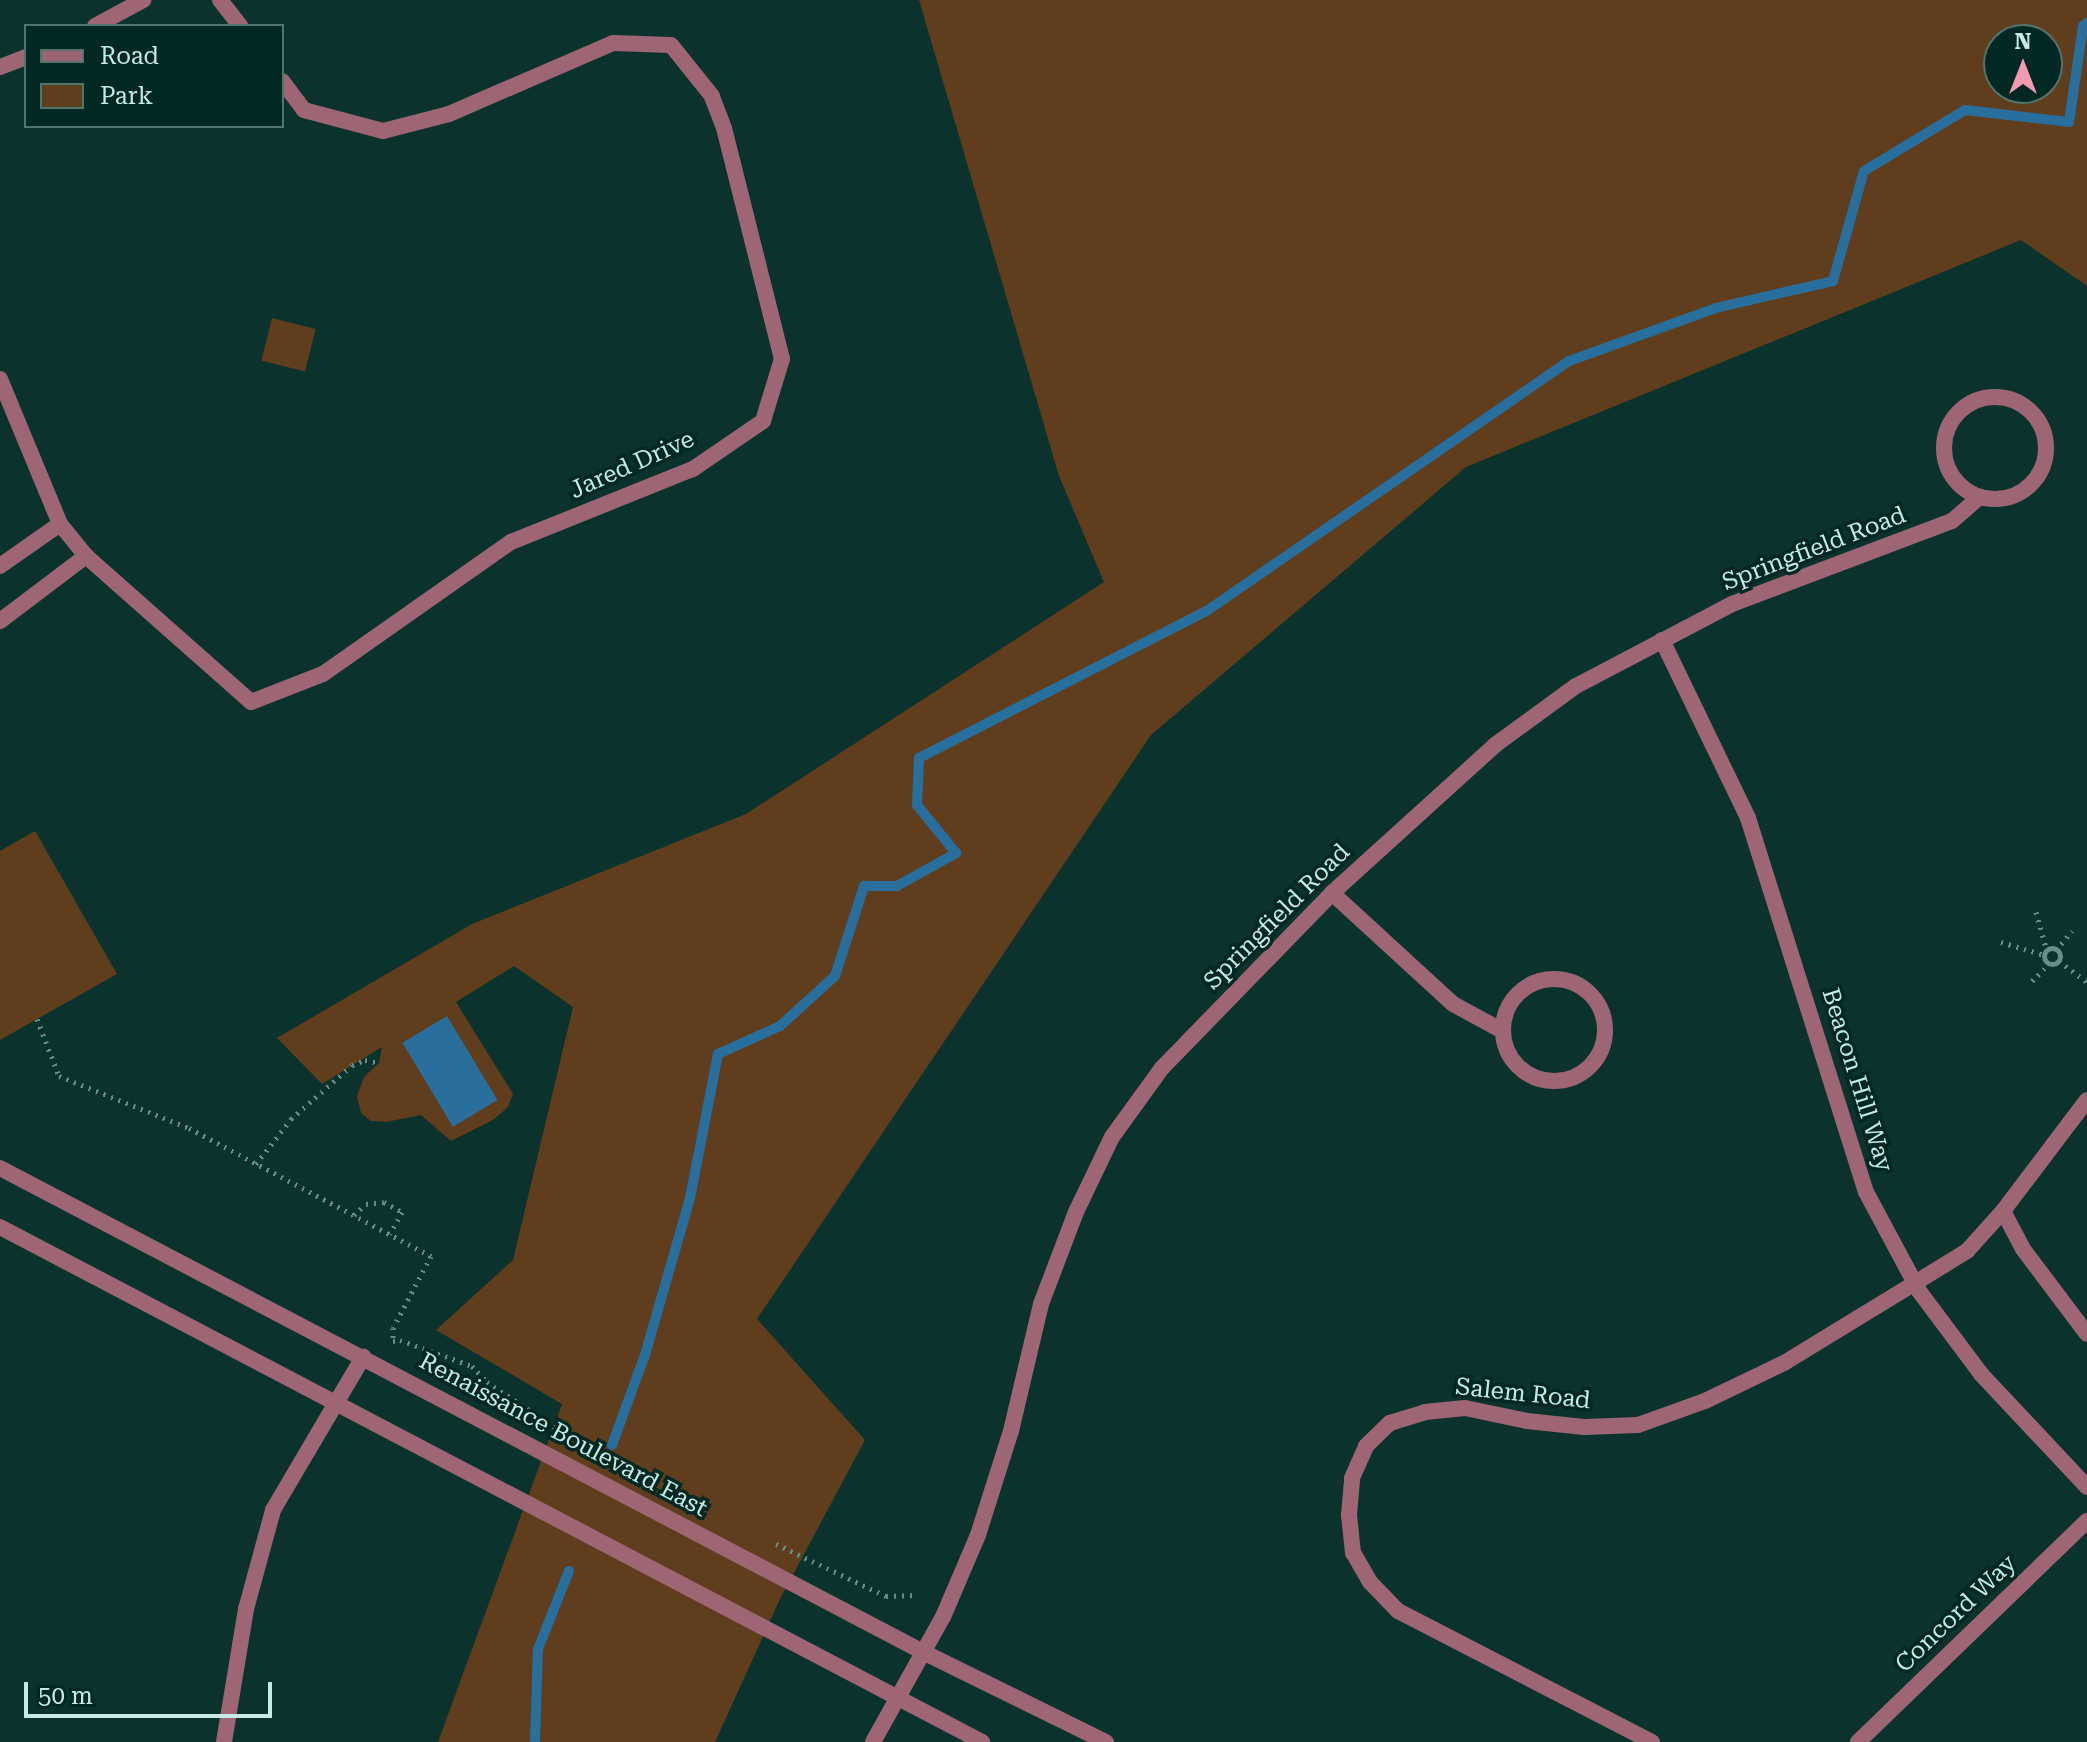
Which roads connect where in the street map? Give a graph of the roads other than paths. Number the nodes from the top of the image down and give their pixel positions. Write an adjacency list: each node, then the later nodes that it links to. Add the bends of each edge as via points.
1 (143, 0): 3 (street)
2 (220, 0): 4 (street)
3 (99, 24)
4 (238, 24)
5 (24, 58): 6 (street)
6 (0, 67)
7 (284, 84): 11 (street, Jared Drive, via 304,110 383,131 449,114 613,43 671,45 712,96 724,128 782,359 763,421 693,469 511,542 323,674 251,702)
8 (0, 379): 10 (street, Jared Drive)
9 (1980, 497): 9 (street, via 2015,496 2040,473 2046,439 2040,423 2014,401 1998,397 1967,406 1947,432 1944,448 1954,479); 14 (street, Springfield Road, via 1952,521 1926,533 1732,604)
10 (60, 524): 11 (street, Jared Drive); 12 (street)
11 (86, 556): 13 (street)
12 (0, 566)
13 (0, 621)
14 (1662, 640): 15 (street, Springfield Road, via 1576,686 1495,745); 21 (street, Beacon Hill Way, via 1748,818 1866,1192)
15 (1332, 893): 16 (street, via 1453,1004); 27 (street, Springfield Road, via 1162,1068 1112,1137 1041,1304 1011,1431 978,1535)
16 (1503, 1031): 16 (street, via 1513,1000 1526,988 1557,980 1574,983 1599,1005 1605,1037 1590,1067 1560,1081 1543,1080 1515,1063)
17 (2087, 1100): 19 (street, Salem Road)
18 (0, 1168): 23 (street, Renaissance Boulevard East)
19 (2003, 1211): 21 (street, Salem Road, via 1967,1251); 22 (street, via 2023,1249)
20 (0, 1227): 24 (street)
21 (1915, 1283): 25 (street, Beacon Hill Way, via 1981,1374); 29 (street, Salem Road, via 1784,1363 1705,1401 1638,1425 1584,1427 1452,1409 1390,1423 1366,1446 1352,1478 1349,1515 1353,1553 1370,1582 1398,1611)
22 (2087, 1334)
23 (363, 1357): 24 (street); 27 (street, Renaissance Boulevard East)
24 (337, 1402): 28 (street); 30 (street, via 273,1510 246,1609)
25 (2087, 1487)
26 (2087, 1521): 35 (street, Concord Way)
27 (923, 1652): 28 (street, Springfield Road); 33 (street, Renaissance Boulevard East)
28 (896, 1697): 31 (street, Springfield Road); 32 (street)
29 (1626, 1736): 34 (street, Salem Road)
30 (224, 1742)
31 (873, 1742)
32 (982, 1742)
33 (1106, 1742)
34 (1652, 1742)
35 (1858, 1742)

